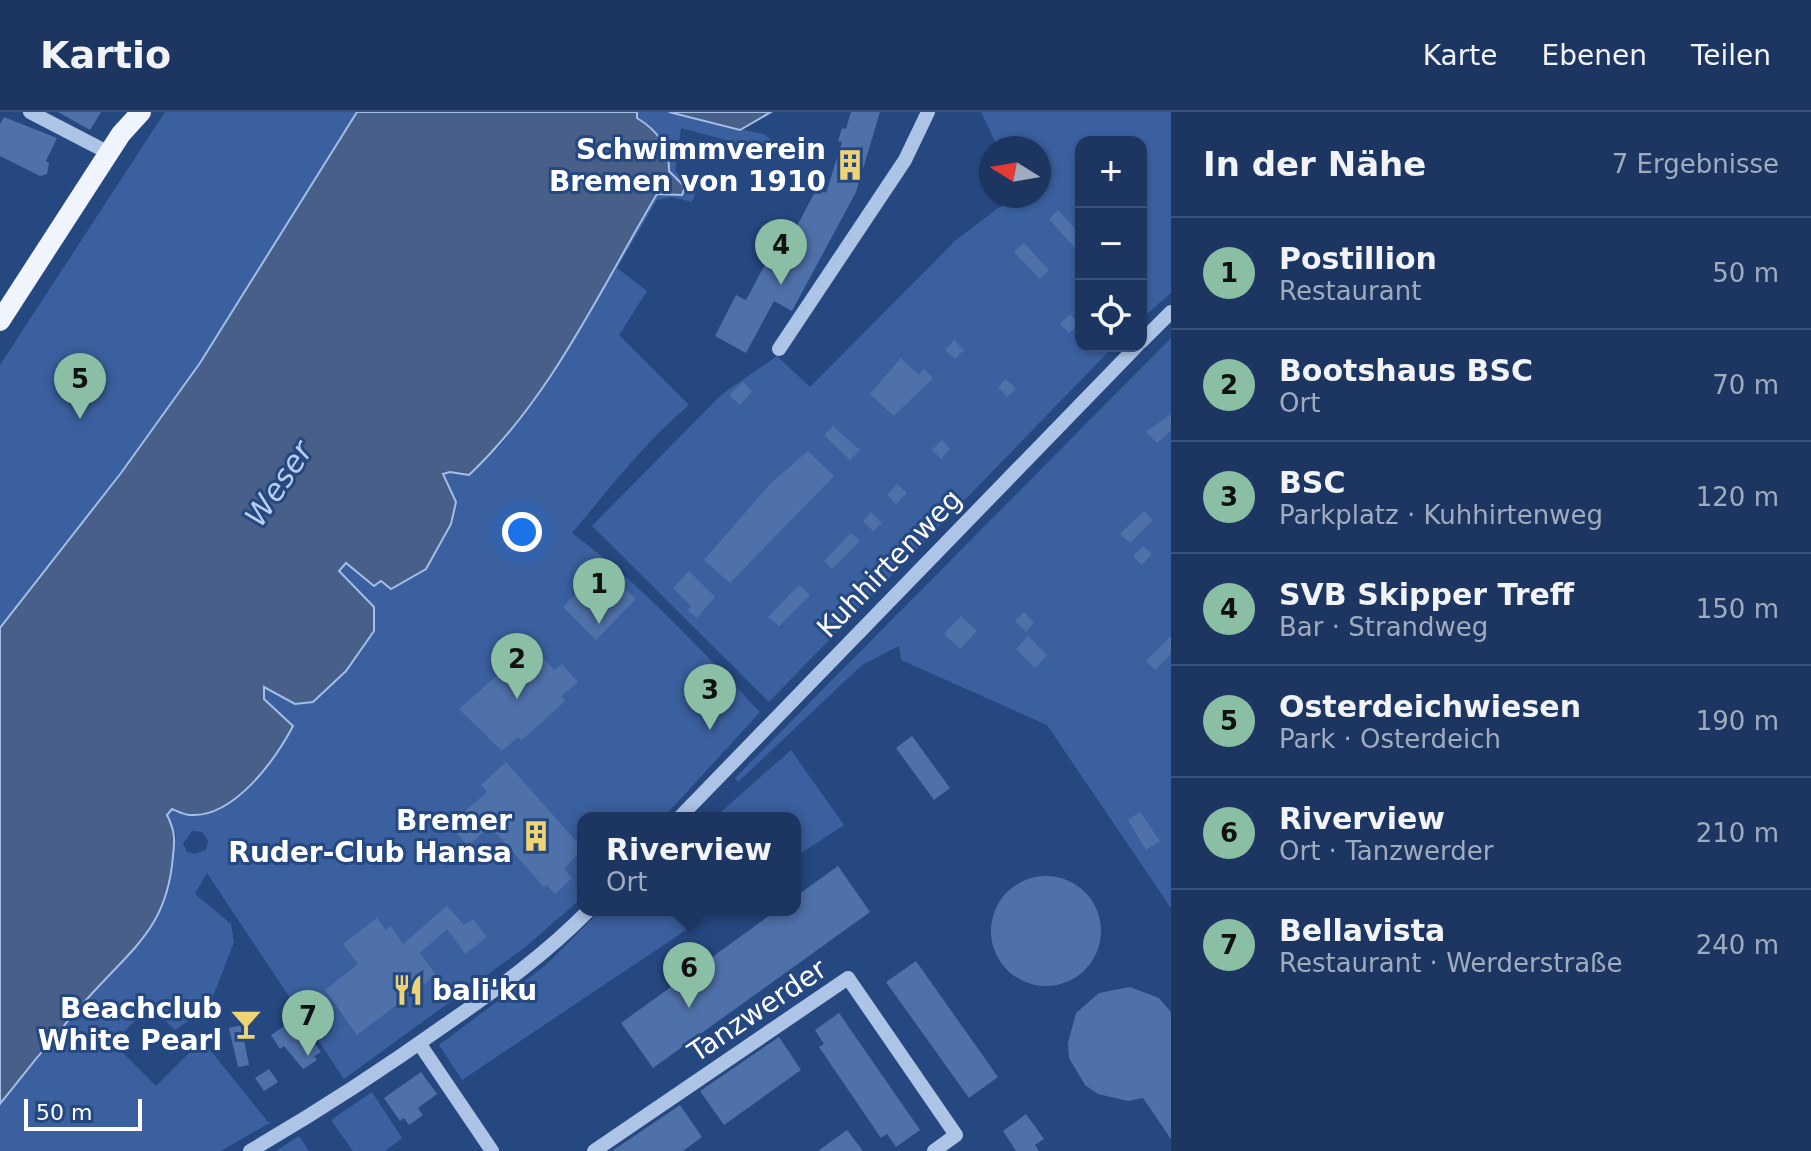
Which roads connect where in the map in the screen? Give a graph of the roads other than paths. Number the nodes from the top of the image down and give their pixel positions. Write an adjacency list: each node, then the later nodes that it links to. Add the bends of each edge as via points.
1 (30, 112): 4 (street)
2 (141, 112): 4 (main road)
3 (928, 112): 8 (street, via 905,160)
4 (109, 153): 6 (main road)
5 (1171, 312): 7 (street, Kuhhirtenweg)
6 (0, 321)
7 (1147, 336)
8 (779, 349)
9 (1131, 352): 10 (street, Kuhhirtenweg)
10 (685, 812)
11 (583, 916): 12 (street, via 494,991)
12 (419, 1043): 13 (street); 14 (street)
13 (250, 1151)
14 (492, 1151)
15 (594, 1151): 16 (street, Tanzwerder, via 848,978 956,1135)
16 (934, 1151)

